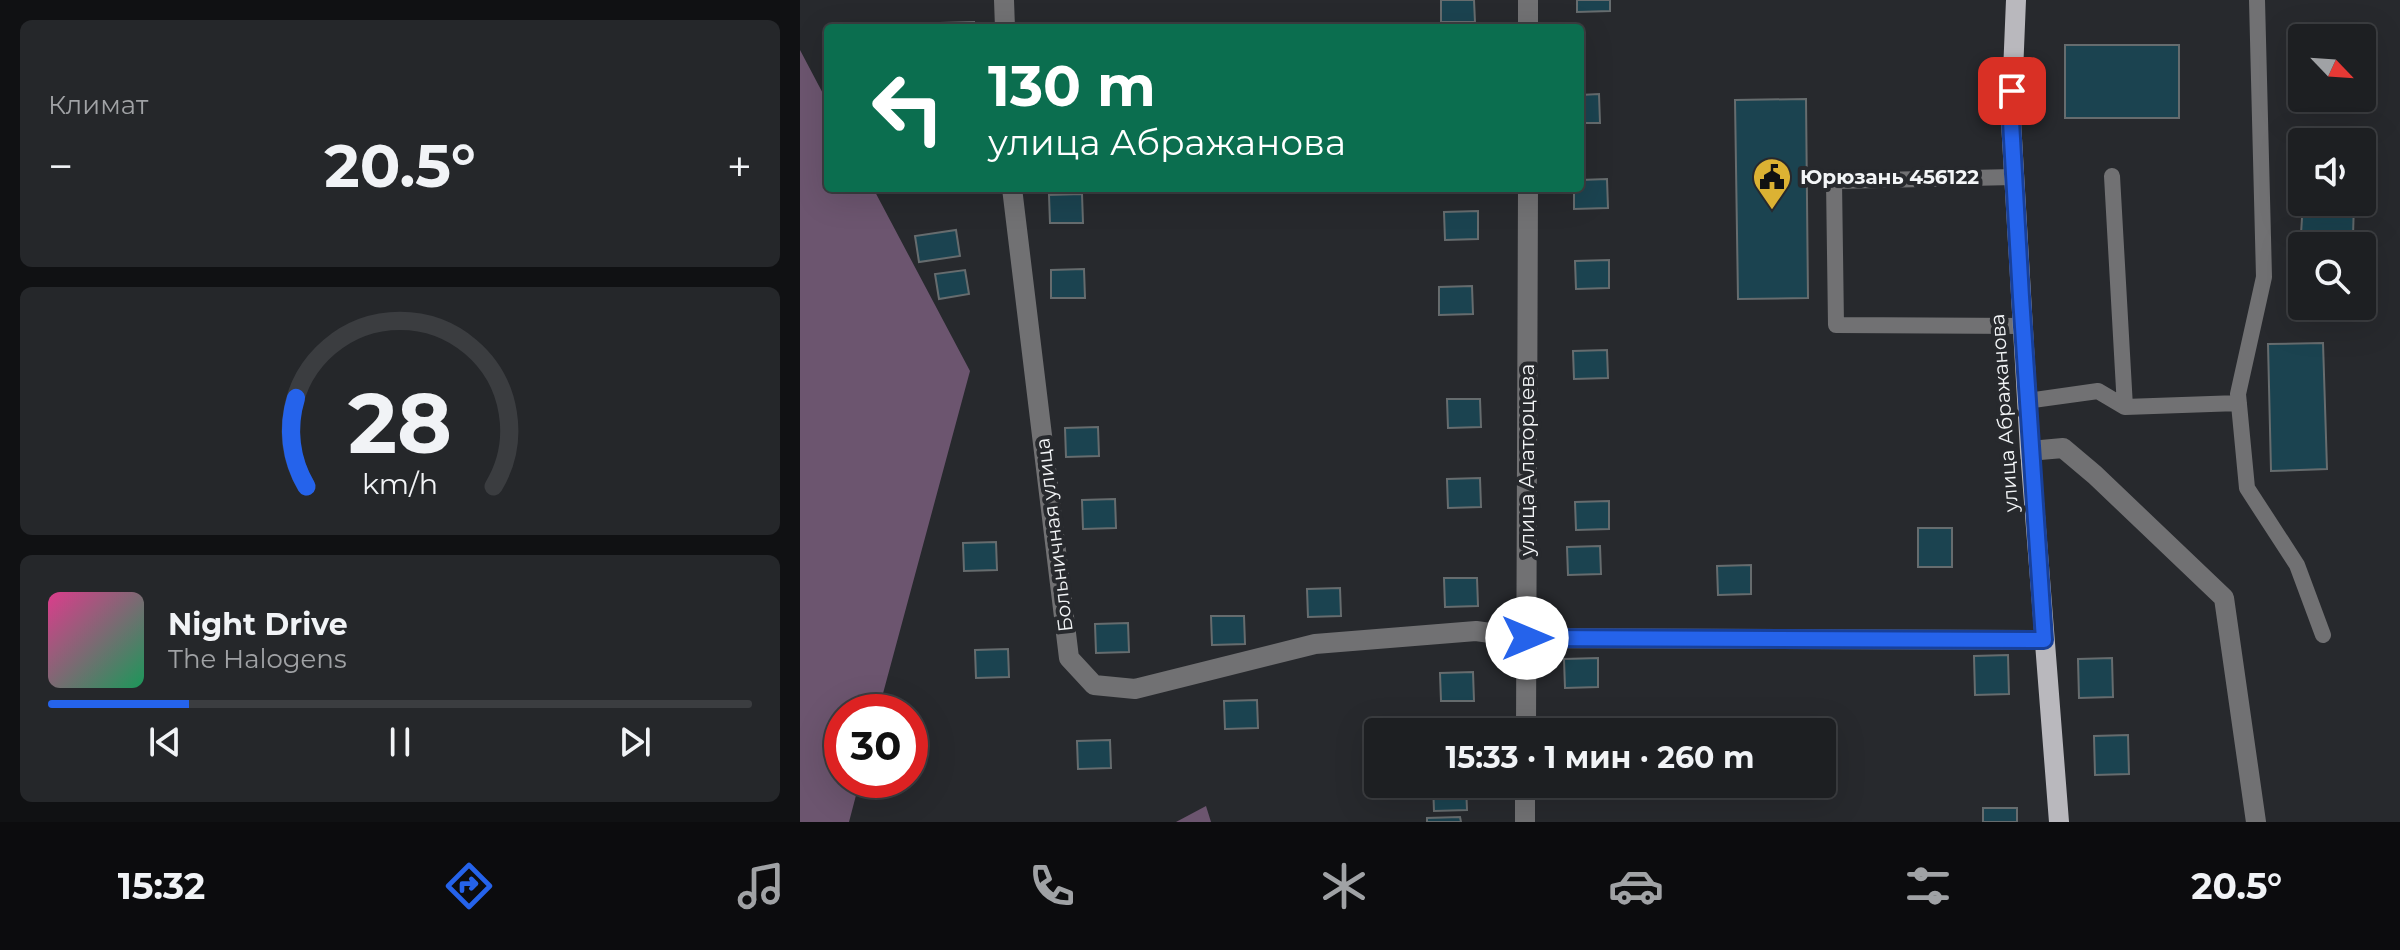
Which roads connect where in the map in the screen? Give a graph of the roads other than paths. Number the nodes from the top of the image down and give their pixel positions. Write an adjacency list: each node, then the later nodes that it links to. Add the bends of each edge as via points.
1 (1004, 0): 5 (street)
2 (1528, 0): 6 (street)
3 (2016, 0): 8 (main road, улица Абражанова)
4 (2257, 0): 13 (lane, via 2264,277)
5 (1005, 24)
6 (1528, 24)
7 (2112, 176): 14 (lane)
8 (2014, 177): 11 (main road, улица Абражанова); 11 (lane, via 1834,181 1836,325)
9 (1012, 192): 17 (street, Больничная улица, via 1069,658 1094,685 1135,689 1315,644 1476,631)
10 (1528, 192): 17 (street, улица Алаторцева)
11 (2023, 326): 12 (main road, улица Абражанова)
12 (2027, 401): 14 (lane, via 2098,391); 15 (main road, улица Абражанова)
13 (2239, 403): 14 (lane); 16 (lane, via 2247,488 2297,565)
14 (2125, 407)
15 (2030, 451): 18 (main road, улица Абражанова); 23 (street, via 2063,448 2224,598)
16 (2323, 635)
17 (1527, 638): 18 (street, Больничная улица); 19 (street, улица Алаторцева)
18 (2044, 640): 22 (main road, улица Абражанова)
19 (1526, 718)
20 (1525, 798): 21 (street)
21 (1525, 822)
22 (2059, 822)
23 (2256, 822)

